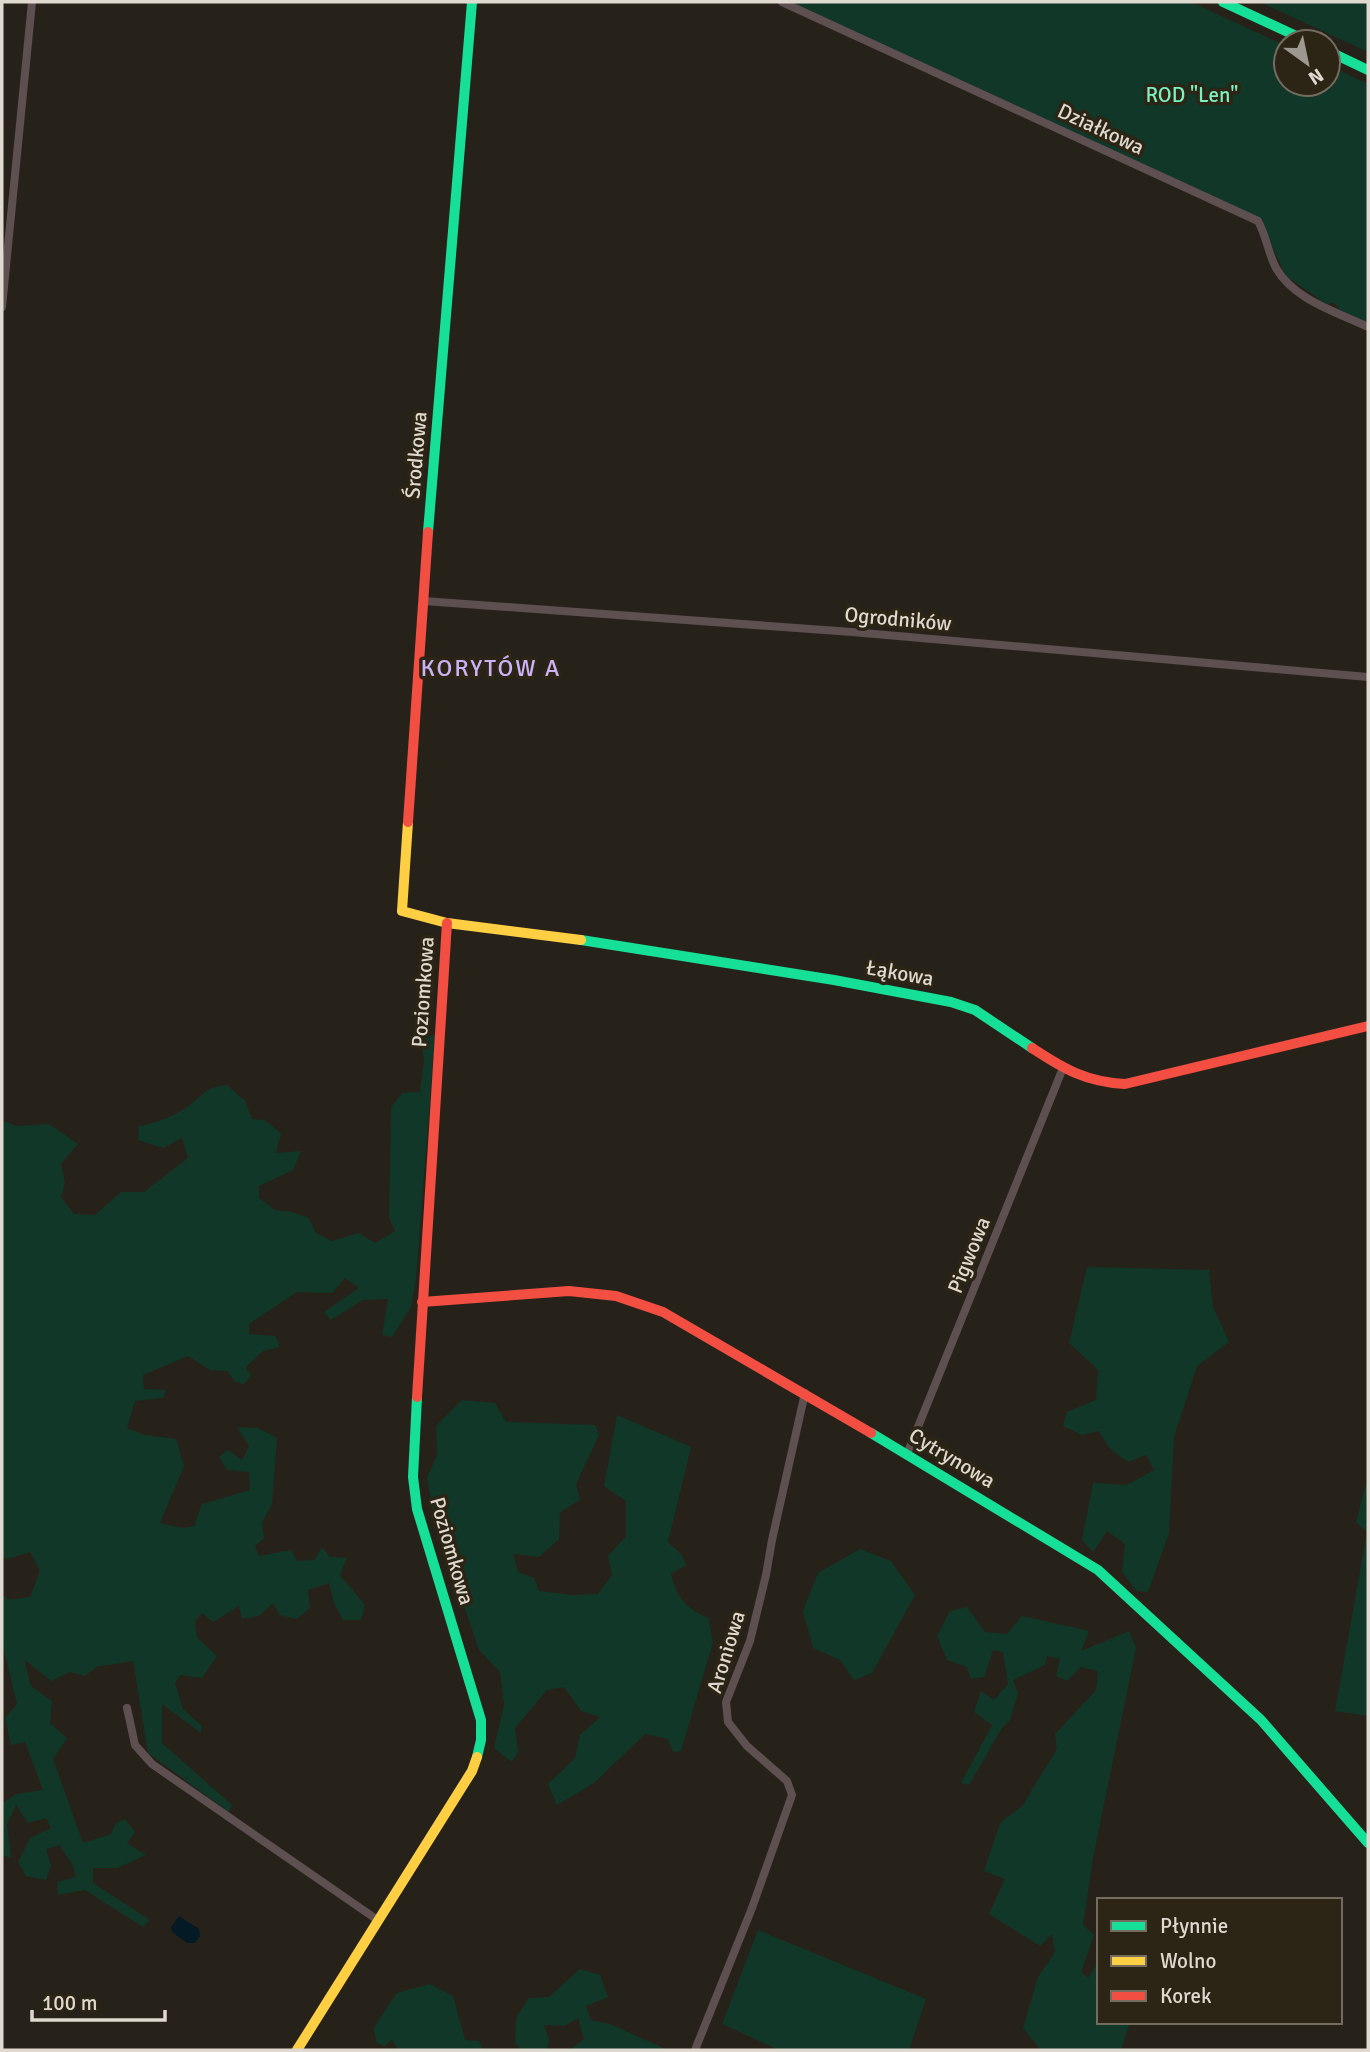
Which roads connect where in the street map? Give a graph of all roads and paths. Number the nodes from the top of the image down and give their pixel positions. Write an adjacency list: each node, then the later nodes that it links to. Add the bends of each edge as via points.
1 (32, 2): 8 (street)
2 (472, 2): 10 (street, Środkowa)
3 (782, 2): 9 (street, Działkowa, via 1258,221 1276,268 1289,283 1305,297)
4 (1223, 2): 5 (street)
5 (1279, 28)
6 (1342, 58): 7 (street)
7 (1368, 70)
8 (2, 307)
9 (1368, 327)
10 (424, 601): 11 (street, Ogrodników); 12 (street, Środkowa)
11 (1368, 677)
12 (402, 911): 13 (street, Łąkowa)
13 (447, 923): 15 (street, Łąkowa, via 834,980 951,1002 975,1010); 16 (street, Poziomkowa)
14 (1368, 1026): 15 (street, Łąkowa, via 1125,1084 1100,1083)
15 (1063, 1068): 18 (street, Pigwowa)
16 (422, 1302): 17 (street, Cytrynowa, via 569,1291 616,1296 663,1312); 21 (street, Poziomkowa, via 413,1477 417,1509 483,1736 472,1771)
17 (805, 1393): 18 (street, Cytrynowa); 23 (street, Aroniowa, via 753,1628 726,1702 728,1722 747,1746 787,1781 792,1795)
18 (907, 1454): 20 (street, Cytrynowa, via 1097,1570 1261,1720)
19 (127, 1708): 21 (street, via 135,1745 152,1763)
20 (1368, 1843)
21 (379, 1921): 22 (street, Poziomkowa)
22 (297, 2050)
23 (695, 2050)

